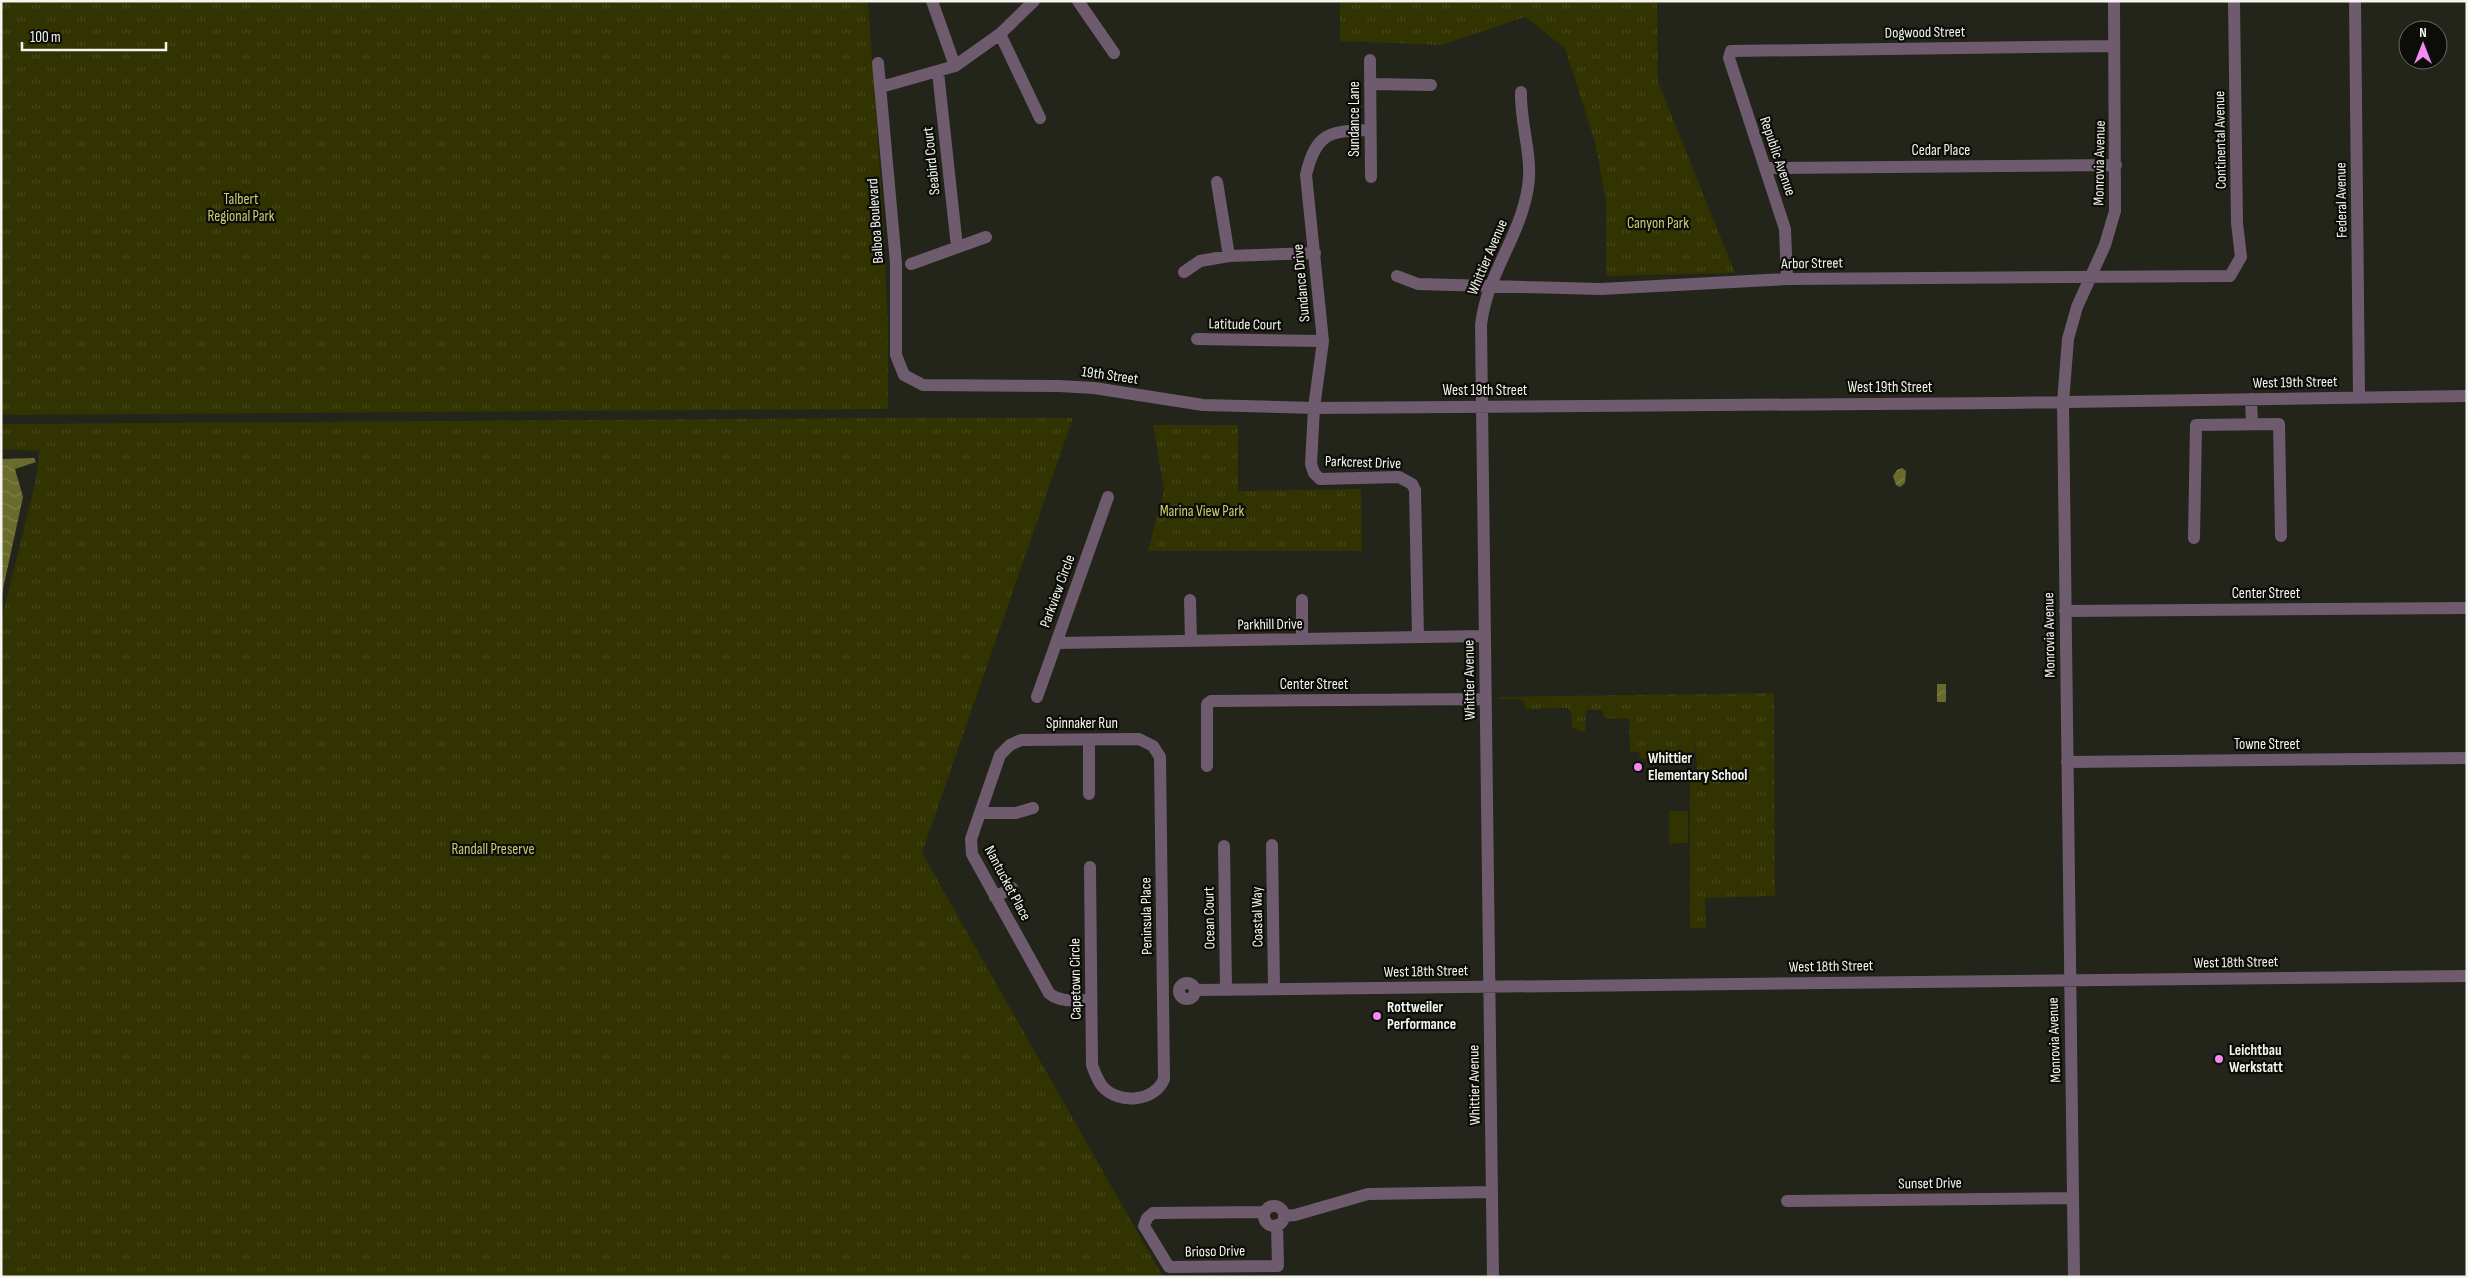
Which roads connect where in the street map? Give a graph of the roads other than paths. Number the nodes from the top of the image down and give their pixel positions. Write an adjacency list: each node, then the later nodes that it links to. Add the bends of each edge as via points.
1 (932, 1): 13 (street)
2 (1034, 1): 7 (street)
3 (1078, 1): 10 (street)
4 (2114, 1): 8 (street, Monrovia Avenue)
5 (2234, 1): 32 (street, Continental Avenue, via 2237,223 2241,257)
6 (2355, 1): 40 (street, Federal Avenue)
7 (1000, 34): 13 (street); 19 (street)
8 (2114, 46): 9 (street, Dogwood Street); 21 (street, Monrovia Avenue)
9 (1737, 50): 22 (street, Republic Avenue, via 1732,51 1729,58)
10 (1114, 53)
11 (1370, 60): 15 (street, Sundance Lane)
12 (878, 63): 17 (street, Balboa Boulevard)
13 (955, 66): 14 (street)
14 (938, 72): 17 (street); 26 (street, Seabird Court)
15 (1370, 84): 16 (street); 20 (street, Sundance Lane)
16 (1431, 85)
17 (881, 87): 38 (street, Balboa Boulevard, via 896,263 895,343 898,364)
18 (1520, 92): 35 (street, Whittier Avenue, via 1529,186 1520,219)
19 (1040, 118)
20 (1370, 130): 23 (street, Sundance Lane); 27 (street, Sundance Drive, via 1338,131 1325,137 1310,156 1306,175)
21 (2116, 166): 22 (street, Cedar Place); 33 (street, Monrovia Avenue, via 2115,211)
22 (1767, 168): 34 (street, Republic Avenue, via 1785,228)
23 (1371, 178)
24 (1217, 182): 28 (street)
25 (986, 237): 26 (street)
26 (957, 247): 29 (street)
27 (1315, 253): 28 (street); 37 (street, Sundance Drive)
28 (1229, 256): 30 (street, via 1200,261)
29 (911, 264)
30 (1184, 272)
31 (1397, 276): 35 (street, Arbor Street, via 1418,284)
32 (2230, 276): 33 (street, Arbor Street)
33 (2091, 278): 34 (street, Arbor Street); 42 (street, Monrovia Avenue, via 2077,307 2068,339)
34 (1787, 280): 35 (street, Arbor Street, via 1601,289)
35 (1490, 285): 43 (street, Whittier Avenue, via 1482,325)
36 (1197, 339): 37 (street, Latitude Court)
37 (1323, 341): 44 (street, Sundance Drive)
38 (904, 375): 44 (street, 19th Street, via 923,385 1094,388 1170,402)
39 (2467, 396): 40 (street, West 19th Street)
40 (2359, 398): 41 (street, West 19th Street)
41 (2251, 399): 42 (street, West 19th Street); 45 (street)
42 (2063, 402): 43 (street, West 19th Street); 52 (street, Monrovia Avenue)
43 (1481, 406): 44 (street, West 19th Street); 53 (street, Whittier Avenue)
44 (1314, 408): 54 (street, Parkcrest Drive, via 1311,464 1320,479 1399,477 1412,484 1415,490)
45 (2252, 424): 47 (street, via 2279,424); 48 (street, via 2196,426)
46 (1108, 497): 57 (street, Parkview Circle)
47 (2281, 536)
48 (2194, 538)
49 (1190, 600): 56 (street)
50 (1302, 600): 55 (street)
51 (2467, 608): 52 (street, Center Street)
52 (2065, 610): 64 (street, Monrovia Avenue)
53 (1484, 636): 54 (street, Parkhill Drive); 59 (street, Whittier Avenue)
54 (1418, 638): 55 (street, Parkhill Drive)
55 (1302, 639): 56 (street, Parkhill Drive)
56 (1191, 641): 57 (street, Parkhill Drive)
57 (1056, 643): 58 (street, Parkview Circle)
58 (1037, 697)
59 (1485, 699): 65 (street, Center Street, via 1211,701 1208,704); 77 (street, Whittier Avenue)
60 (1088, 740): 61 (street, Spinnaker Run, via 1021,740); 62 (street, Spinnaker Run, via 1138,739); 66 (street)
61 (1010, 745): 68 (street, Nantucket Place, via 1000,755)
62 (1153, 746): 76 (street, Peninsula Place, via 1160,757)
63 (2467, 758): 64 (street, Towne Street)
64 (2067, 762): 75 (street, Monrovia Avenue)
65 (1207, 766)
66 (1089, 794)
67 (1033, 808): 68 (street, via 1016,813)
68 (980, 813): 73 (street, Nantucket Place, via 970,846)
69 (1272, 845): 78 (street, Coastal Way)
70 (1224, 846): 80 (street, Ocean Court)
71 (1090, 867): 81 (street, Capetown Circle)
72 (1012, 888): 73 (street)
73 (996, 897): 81 (street, Nantucket Place, via 1049,994 1063,1000)
74 (2467, 976): 75 (street, West 18th Street)
75 (2069, 979): 77 (street, West 18th Street); 85 (street, Monrovia Avenue)
76 (1163, 981): 79 (street, West 18th Street); 82 (street, Peninsula Place)
77 (1488, 986): 78 (street, West 18th Street); 84 (street, Whittier Avenue)
78 (1274, 989): 80 (street, West 18th Street)
79 (1183, 990): 80 (street, West 18th Street, via 1190,984 1195,990); 82 (street, via 1175,1000)
80 (1226, 990)
81 (1091, 1000): 83 (street, Capetown Circle, via 1092,1065)
82 (1163, 1000): 83 (street, Peninsula Place, via 1164,1079 1161,1087 1148,1097 1135,1098 1121,1097)
83 (1103, 1087)
84 (1492, 1192): 87 (street, Brioso Drive, via 1368,1194); 88 (street, Whittier Avenue)
85 (2073, 1198): 86 (street, Sunset Drive); 89 (street, Monrovia Avenue)
86 (1787, 1201)
87 (1281, 1221): 87 (street, Brioso Drive, via 1282,1210 1271,1206 1264,1212 1153,1213 1144,1226 1169,1267 1278,1266)
88 (1492, 1277)
89 (2074, 1277)

